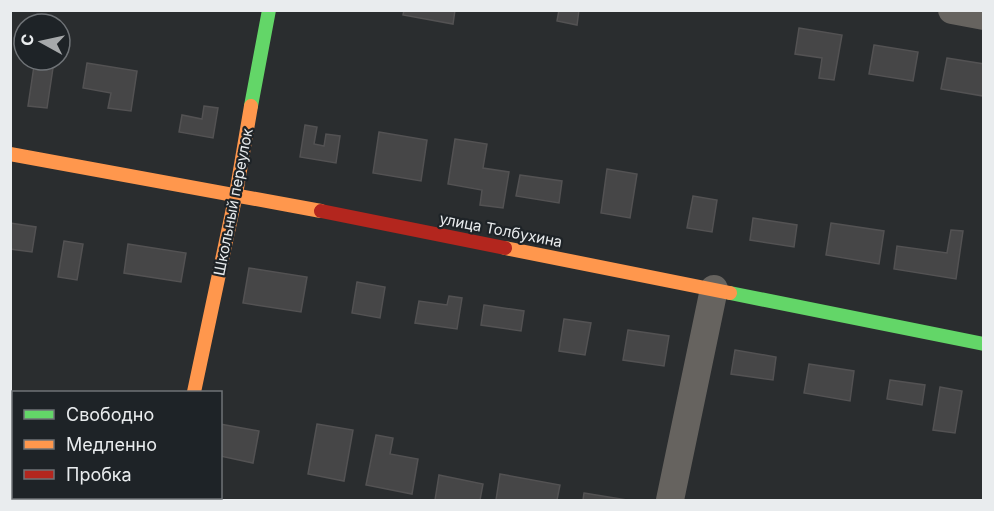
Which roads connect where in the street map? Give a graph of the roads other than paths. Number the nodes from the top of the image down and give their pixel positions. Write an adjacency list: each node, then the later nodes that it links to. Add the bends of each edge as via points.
1 (269, 10): 5 (street, Школьный переулок)
2 (952, 10): 3 (street)
3 (984, 16)
4 (10, 154): 5 (street, улица Толбухина)
5 (236, 194): 6 (street, улица Толбухина); 8 (street, Школьный переулок)
6 (714, 289): 7 (street, улица Толбухина); 9 (street)
7 (984, 344)
8 (194, 391)
9 (670, 501)

